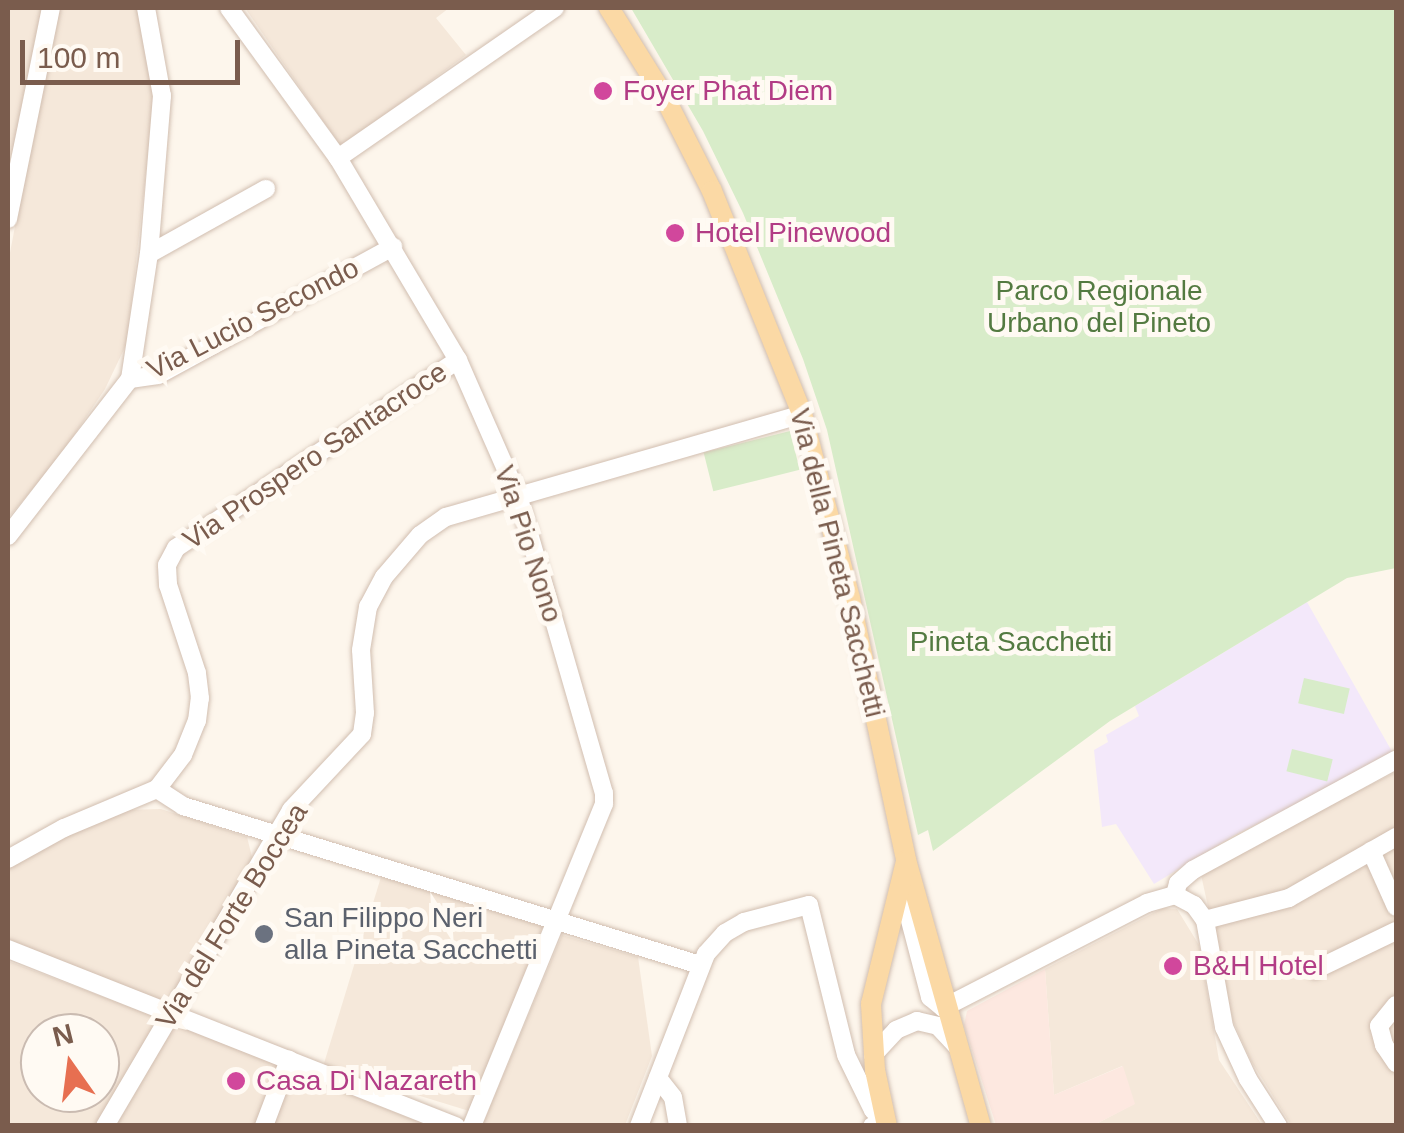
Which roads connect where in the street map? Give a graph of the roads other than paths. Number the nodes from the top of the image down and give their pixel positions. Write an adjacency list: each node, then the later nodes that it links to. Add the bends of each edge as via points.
1 (51, 8): 8 (street)
2 (146, 8): 10 (street, via 162,86)
3 (230, 8): 6 (street, Via Pio Nono)
4 (554, 8): 6 (street)
5 (609, 8): 13 (main road, Via della Pineta Sacchetti, via 712,191)
6 (338, 158): 9 (street, Via Pio Nono)
7 (266, 189): 10 (street)
8 (8, 220)
9 (393, 247): 11 (street, Via Pio Nono); 12 (street, Via Lucio Secondo, via 158,374)
10 (149, 254): 12 (street)
11 (458, 360): 14 (street, Via Pio Nono); 17 (street, Via Prospero Santacroce, via 172,553 169,592 200,698 191,740)
12 (130, 378): 15 (street, Via Lucio Secondo)
13 (802, 414): 14 (street, Via del Forte Boccea); 22 (main road, Via della Pineta Sacchetti, via 854,614)
14 (519, 499): 18 (street, Via del Forte Boccea, via 435,522 384,577 361,639 362,734); 26 (street, Via Pio Nono, via 604,792)
15 (8, 536)
16 (1396, 760): 24 (street, via 1193,870)
17 (157, 789): 18 (street, via 183,806); 21 (street)
18 (277, 832): 26 (street); 34 (street, Via del Forte Boccea)
19 (1396, 837): 20 (street)
20 (1371, 851): 25 (street); 27 (street, via 1289,898)
21 (8, 859)
22 (906, 860): 23 (main road); 33 (main road, Via della Pineta Sacchetti)
23 (902, 890): 33 (street, via 931,1000); 36 (main road, via 872,995)
24 (1175, 895): 27 (street); 33 (street)
25 (1396, 907)
26 (556, 920): 30 (street); 44 (street, Via Pio Nono)
27 (1206, 920): 48 (street, via 1224,1027)
28 (1396, 930): 31 (street)
29 (8, 950): 34 (street)
30 (700, 965): 39 (street); 40 (street, via 737,926 809,905 846,1055)
31 (1315, 970)
32 (1396, 1005): 38 (street, via 1379,1026)
33 (948, 1007): 35 (main road, Via della Pineta Sacchetti)
34 (172, 1014): 37 (street); 41 (street, Via del Forte Boccea)
35 (960, 1050): 36 (street, via 938,1026 917,1021 896,1030); 47 (main road, Via della Pineta Sacchetti)
36 (874, 1055): 40 (main road)
37 (289, 1060): 42 (street); 43 (street)
38 (1396, 1062)
39 (658, 1078): 45 (street); 46 (street, via 673,1097)
40 (882, 1124)
41 (105, 1126)
42 (264, 1126)
43 (456, 1126)
44 (472, 1126)
45 (639, 1126)
46 (678, 1126)
47 (981, 1126)
48 (1278, 1126)

